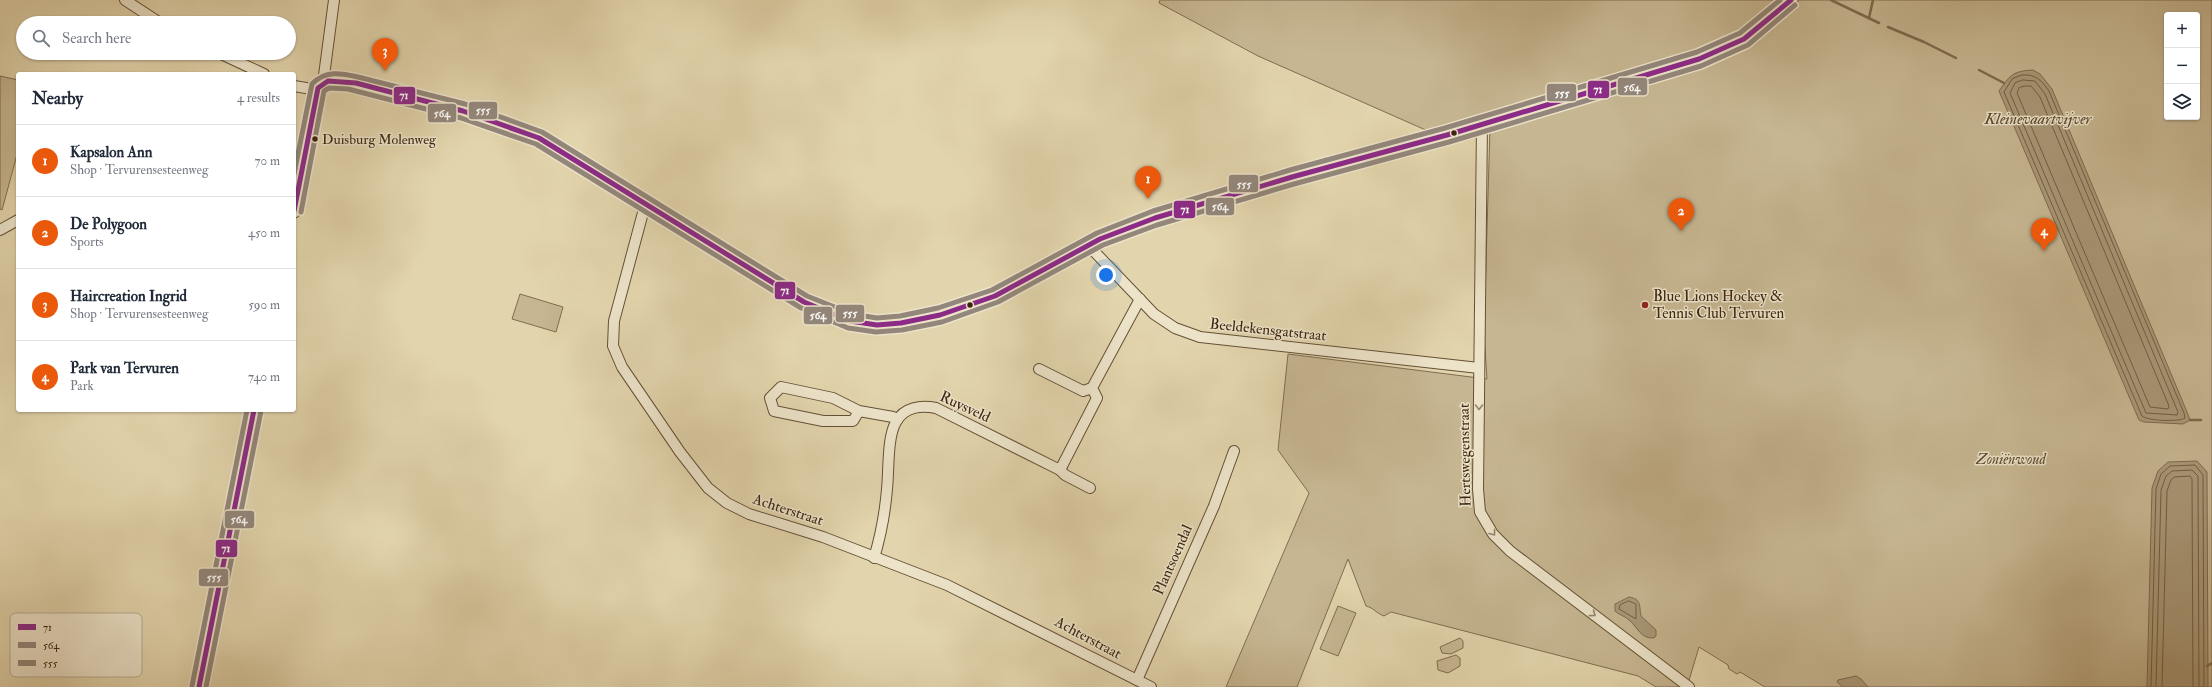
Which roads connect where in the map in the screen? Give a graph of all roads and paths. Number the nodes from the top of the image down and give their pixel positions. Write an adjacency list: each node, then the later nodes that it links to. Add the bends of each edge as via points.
1 (125, 0): 4 (street)
2 (334, 0): 8 (street)
3 (1791, 0): 9 (street, via 1744,39 1699,60)
4 (149, 16)
5 (234, 60): 6 (street)
6 (260, 72)
7 (296, 86): 8 (street)
8 (320, 87): 10 (street); 11 (street, via 330,81 356,84 503,122 538,138)
9 (1482, 123): 14 (street, via 1155,218); 16 (street, Hertswegenstraat)
10 (296, 201)
11 (645, 205): 14 (street, via 804,302 850,321 877,325 919,320 976,304 1017,285); 25 (street, Achterstraat, via 614,321 613,346 622,367 692,470 722,499 749,514 823,537)
12 (16, 221): 13 (street)
13 (0, 230)
14 (1088, 245): 15 (street, Beeldekensgatstraat)
15 (1140, 299): 16 (street, Beeldekensgatstraat, via 1154,314 1175,328 1200,337); 18 (street)
16 (1479, 368): 29 (street, Hertswegenstraat, one-way to 29, via 1480,512 1492,534 1510,551)
17 (1039, 369): 18 (street, via 1083,392)
18 (1092, 388): 23 (street, via 1097,398)
19 (859, 411): 19 (street, via 833,398 781,387 770,398 774,411 823,421 852,421); 21 (street)
20 (254, 412): 27 (street)
21 (897, 420): 23 (street, Ruysveld, via 912,409 923,406 936,408); 25 (street, via 892,434 882,531)
22 (1234, 451): 26 (street, Plantsoendal, via 1214,506)
23 (1060, 470): 24 (street, Ruysveld)
24 (1090, 488)
25 (874, 558): 26 (street, Achterstraat, via 947,585)
26 (1137, 680): 28 (street, Achterstraat)
27 (199, 687)
28 (1151, 687)
29 (1689, 687)

